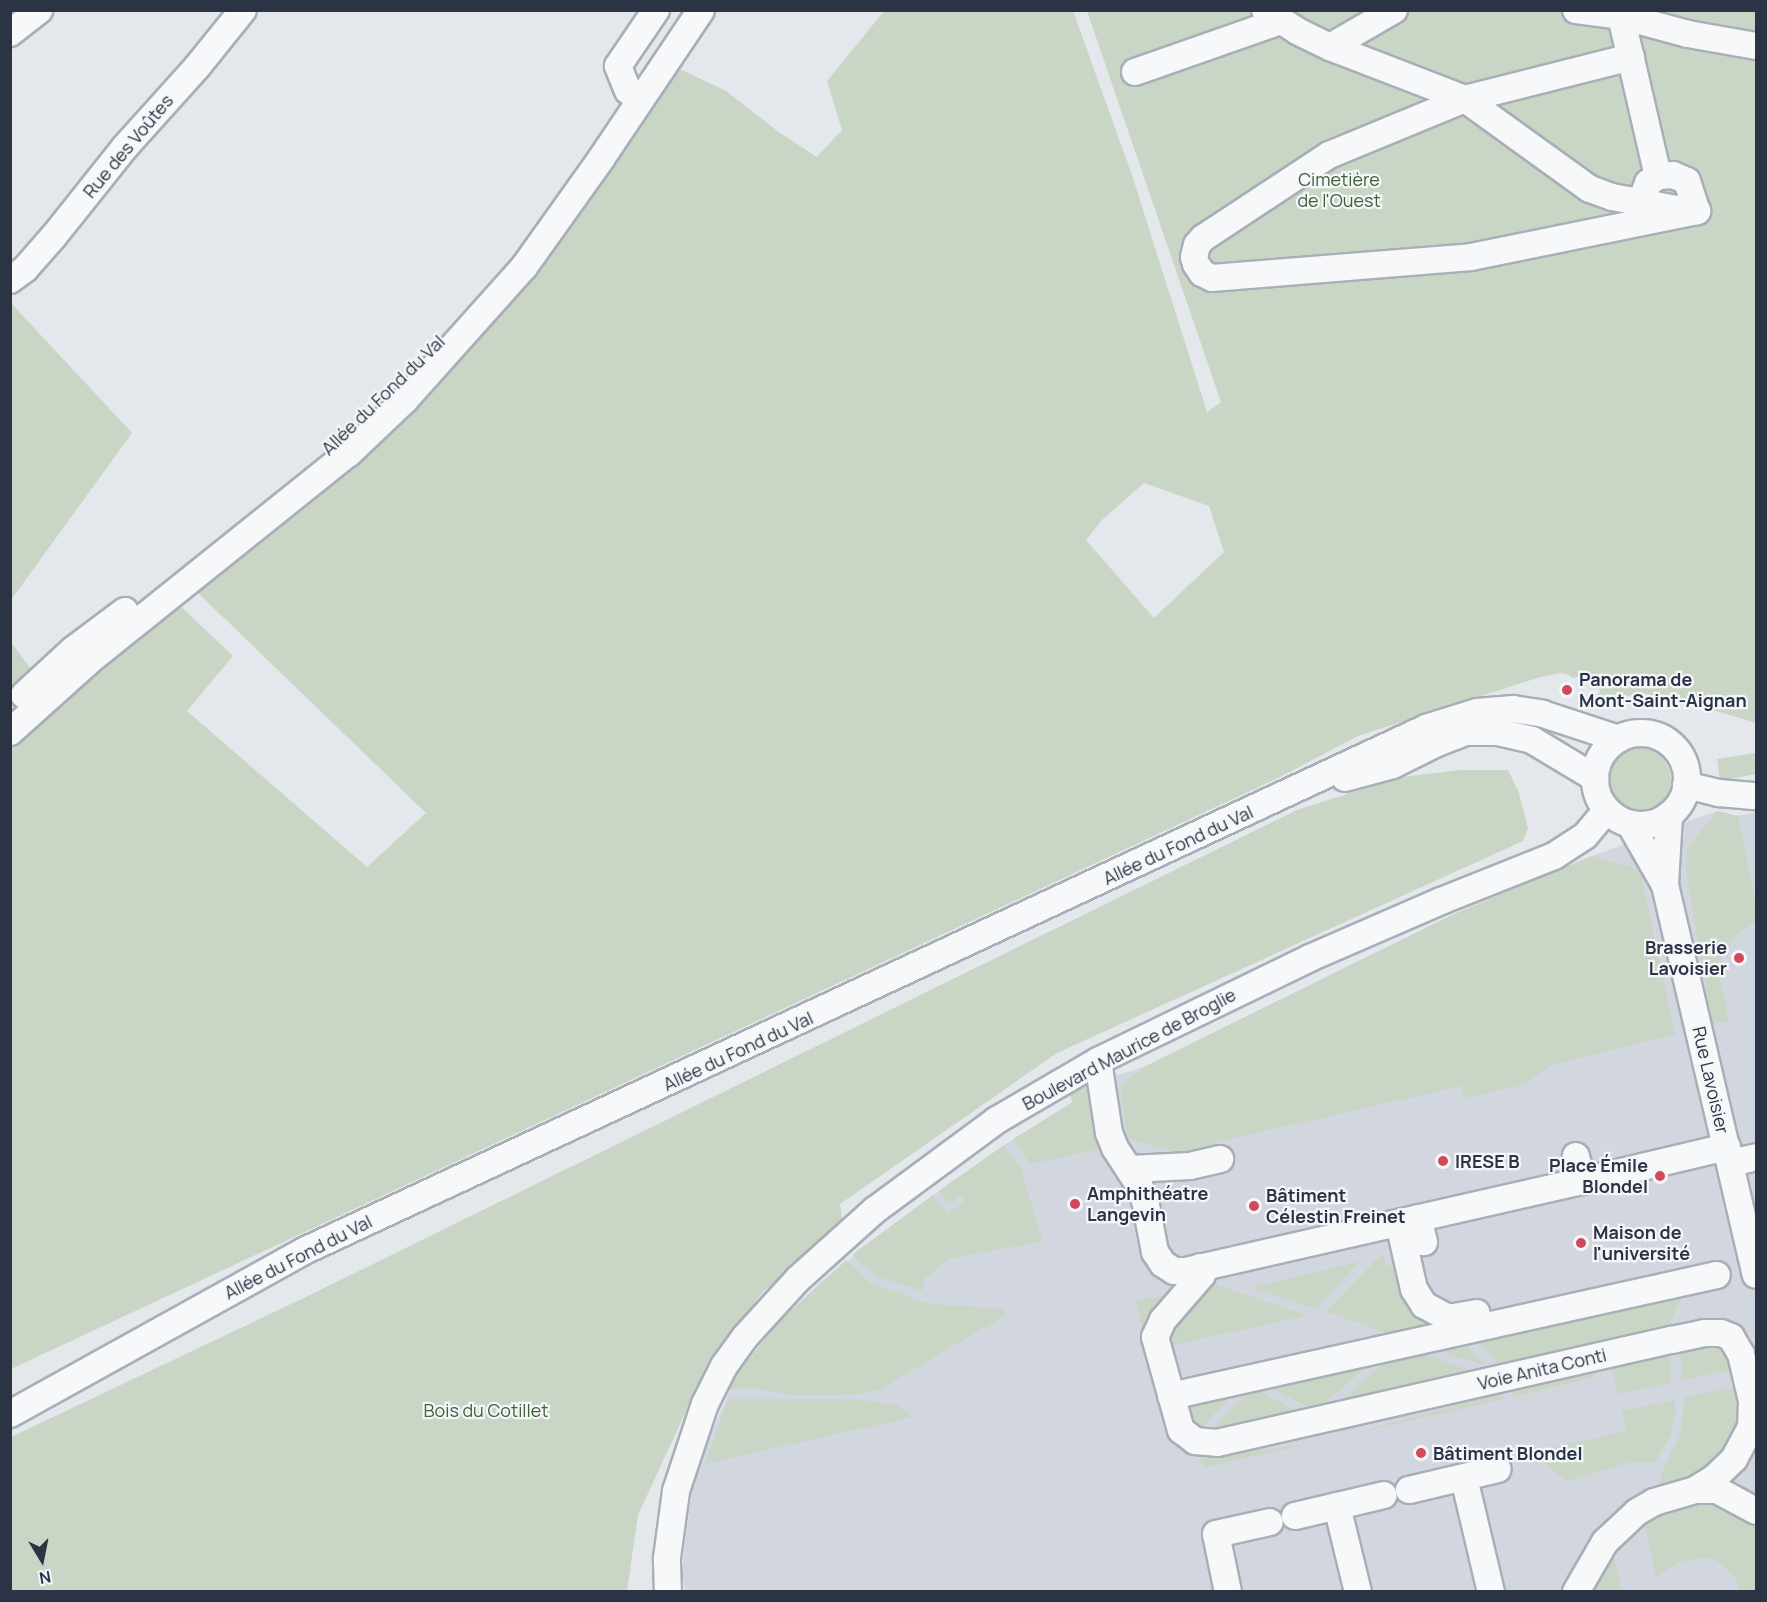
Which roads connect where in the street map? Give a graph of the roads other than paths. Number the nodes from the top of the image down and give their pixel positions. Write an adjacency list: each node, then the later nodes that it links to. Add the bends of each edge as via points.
1 (39, 10): 9 (street)
2 (243, 10): 18 (street, Rue des Voûtes, via 54,236)
3 (701, 10): 21 (street, via 524,267 405,400 349,453 88,661)
4 (1394, 10): 11 (street)
5 (1576, 10): 7 (street)
6 (669, 13): 19 (street, Allée du Fond du Val, via 628,91 527,236 408,375 282,490 73,650)
7 (1621, 13): 10 (street, via 1688,34); 12 (street)
8 (1273, 16): 11 (street); 13 (street)
9 (10, 33)
10 (1756, 46)
11 (1330, 47): 14 (street)
12 (1631, 57): 14 (street); 15 (street)
13 (1135, 72)
14 (1465, 99): 16 (street, via 1590,189); 17 (street, via 1329,155 1203,238 1194,256 1196,264 1212,278 1471,257)
15 (1658, 176): 16 (street, via 1648,183); 17 (street, via 1672,175 1687,181)
16 (1641, 202): 17 (street)
17 (1697, 211)
18 (10, 280)
19 (10, 708)
20 (1477, 712): 22 (street, Allée du Fond du Val, via 1513,709 1544,714); 23 (street, via 1542,730 1568,744); 24 (street, Allée du Fond du Val, via 1426,728)
21 (10, 732)
22 (1619, 739): 23 (street, via 1605,752); 25 (street, via 1647,734 1665,741 1683,762)
23 (1596, 773): 24 (street, via 1532,740 1498,732 1467,732 1363,775); 27 (street, via 1598,796)
24 (1321, 778): 43 (street, Allée du Fond du Val, via 304,1251)
25 (1686, 785): 26 (street); 28 (street, via 1682,799)
26 (1756, 796)
27 (1607, 810): 29 (street); 31 (street, Boulevard Maurice de Broglie, via 1584,836 1554,856 1310,958)
28 (1669, 815): 29 (street, via 1653,823); 30 (street, Rue Lavoisier)
29 (1630, 824): 30 (street, Rue Lavoisier)
30 (1665, 885): 32 (street, Rue Lavoisier)
31 (1098, 1061): 36 (street, via 1109,1133); 56 (street, Boulevard Maurice de Broglie, via 980,1132 875,1210 798,1279 745,1337 714,1386 682,1465 669,1536)
32 (1729, 1155): 34 (street); 37 (street, via 1662,1163); 41 (street, Rue Lavoisier)
33 (1576, 1156): 37 (street)
34 (1756, 1157)
35 (1220, 1159): 36 (street, via 1190,1166)
36 (1130, 1169): 39 (street, via 1145,1200 1155,1252 1162,1264 1174,1271)
37 (1583, 1181): 38 (street)
38 (1413, 1228): 39 (street); 42 (street, via 1414,1289 1424,1305 1448,1318 1600,1286)
39 (1200, 1267): 44 (street, via 1202,1275 1163,1320 1155,1337)
40 (1717, 1275): 44 (street)
41 (1756, 1275)
42 (1598, 1276)
43 (196, 1310): 45 (street, via 163,1315); 46 (street, Allée du Fond du Val)
44 (1171, 1396): 50 (street, Voie Anita Conti, via 1181,1430 1201,1443 1218,1443 1704,1333 1721,1333 1731,1337 1741,1354 1752,1401 1751,1427 1734,1459)
45 (10, 1398)
46 (10, 1414)
47 (1498, 1469): 48 (street)
48 (1464, 1478): 49 (street); 59 (street)
49 (1409, 1490)
50 (1695, 1490): 53 (street, Voie Anita Conti, via 1717,1490); 60 (street, Voie Anita Conti, via 1668,1496 1636,1512 1605,1542)
51 (1384, 1495): 52 (street)
52 (1337, 1506): 54 (street); 58 (street)
53 (1756, 1511)
54 (1295, 1516)
55 (1270, 1521): 57 (street, via 1216,1534)
56 (668, 1592)
57 (1228, 1592)
58 (1358, 1592)
59 (1491, 1592)
60 (1576, 1592)

